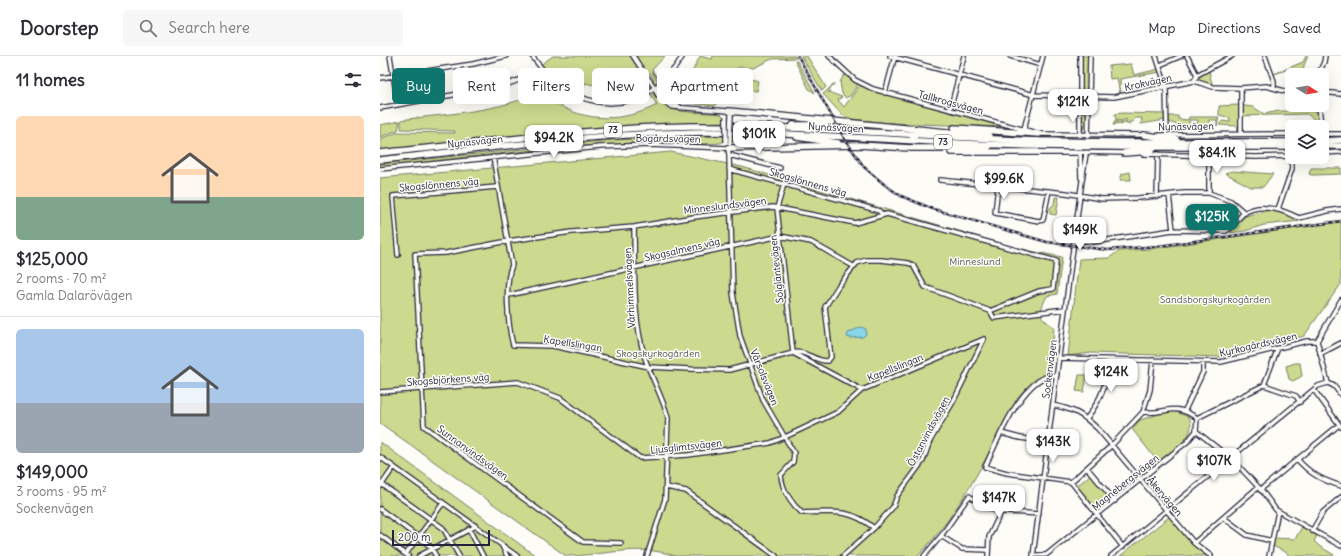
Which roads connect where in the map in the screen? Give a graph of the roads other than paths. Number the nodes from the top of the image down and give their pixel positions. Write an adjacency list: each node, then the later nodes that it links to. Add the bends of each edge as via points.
1 (390, 56): 24 (street)
2 (506, 56): 21 (street)
3 (532, 56): 22 (street)
4 (633, 56): 32 (street)
5 (683, 56): 32 (street, via 675,69)
6 (829, 56): 36 (street, Tallkrogsvägen, via 855,80)
7 (893, 56): 25 (street, Krokvägen); 36 (street)
8 (964, 56): 25 (street)
9 (1010, 56): 19 (street)
10 (1043, 56): 19 (street)
11 (1080, 56): 40 (street, Sockenvägen)
12 (1090, 56): 41 (street, Sockenvägen)
13 (1156, 56): 20 (street)
14 (1181, 56): 20 (street)
15 (1187, 56): 26 (street)
16 (1232, 56): 26 (street)
17 (1265, 56): 34 (street)
18 (1325, 56): 23 (street)
19 (1041, 65): 38 (street)
20 (1160, 65): 31 (street)
21 (445, 68)
22 (540, 68)
23 (1321, 68)
24 (392, 69)
25 (959, 75): 38 (street, Krokvägen); 45 (street)
26 (1197, 75): 30 (street)
27 (392, 76): 28 (street)
28 (380, 78)
29 (518, 80): 43 (street, via 503,86)
30 (1194, 81): 31 (street, Krokvägen); 33 (street, Krokvägen, via 1213,87)
31 (1166, 86): 41 (street, Krokvägen, via 1114,97); 53 (street)
32 (655, 88): 42 (street, via 629,100 602,103); 46 (street, via 659,98 673,107)
33 (1240, 88): 34 (street, Krokvägen, via 1261,85); 54 (street)
34 (1274, 88): 35 (street, Krokvägen)
35 (1285, 91)
36 (885, 93): 45 (street, Tallkrogsvägen)
37 (1329, 93): 39 (street)
38 (1034, 94): 40 (street, Krokvägen); 50 (street)
39 (1341, 94)
40 (1080, 97): 41 (street, Krokvägen); 58 (street, Sockenvägen)
41 (1089, 97): 60 (street, Sockenvägen)
42 (584, 100)
43 (398, 105): 44 (street)
44 (380, 108)
45 (950, 110): 50 (street, Tallkrogsvägen)
46 (728, 114): 47 (highway); 66 (street, bridge)
47 (854, 124): 48 (highway); 49 (highway)
48 (752, 127): 64 (highway, Nynäsvägen / 73); 77 (highway, Nynäsvägen / 73, via 689,126 598,131)
49 (925, 129): 52 (highway); 64 (highway)
50 (1024, 129): 52 (street, Tallkrogsvägen)
51 (741, 133): 64 (highway, Nynäsvägen / 73); 68 (highway); 85 (highway, Nynäsvägen / 73, via 605,136)
52 (1040, 134): 58 (street, Tallkrogsvägen)
53 (1167, 134): 54 (street, Nynäsvägen); 59 (street, Nynäsvägen)
54 (1241, 134): 55 (street, Nynäsvägen)
55 (1285, 134)
56 (1329, 134): 57 (street)
57 (1341, 134)
58 (1080, 135): 60 (street, Nynäsvägen); 74 (street, Sockenvägen)
59 (1144, 135): 60 (street, Nynäsvägen); 65 (highway)
60 (1089, 136): 75 (street, Sockenvägen)
61 (1341, 140): 62 (highway)
62 (1329, 141)
63 (1285, 142): 65 (highway, Nynäsvägen / 73)
64 (1012, 143): 67 (highway, Nynäsvägen / 73, bridge); 72 (highway, via 961,149)
65 (1202, 143): 67 (highway, Nynäsvägen / 73)
66 (728, 144): 68 (highway); 80 (street); 84 (street, Bogårdsvägen, via 600,146)
67 (1119, 144): 71 (highway, Nynäsvägen / 73)
68 (858, 145): 72 (highway)
69 (1329, 146): 70 (highway)
70 (1341, 146)
71 (1213, 147): 73 (highway, Nynäsvägen / 73); 78 (highway, via 1202,150)
72 (911, 148): 74 (highway, via 952,152)
73 (1285, 148)
74 (1080, 152): 75 (street); 92 (street, Sockenvägen)
75 (1087, 152): 78 (street); 92 (street, Sockenvägen)
76 (1341, 152): 79 (street)
77 (380, 153)
78 (1124, 153): 81 (street)
79 (1329, 153)
80 (729, 154): 87 (street); 89 (street, Vårsolsvägen)
81 (1158, 154): 82 (street); 99 (street)
82 (1210, 155): 83 (street); 96 (street)
83 (1285, 156)
84 (493, 157): 88 (street, Bogårdsvägen); 93 (street, Kapellslingan)
85 (380, 160)
86 (1292, 164): 101 (street)
87 (780, 168)
88 (380, 169)
89 (729, 169): 91 (street, Skogslönnens väg); 103 (street, Vårsolsvägen)
90 (940, 180): 94 (street)
91 (784, 184): 100 (street, Solgläntevägen); 105 (street, Skogslönnens väg, via 866,207)
92 (1082, 185): 97 (street, Sockenvägen)
93 (497, 186): 110 (street, Kapellslingan); 113 (street, Skogslönnens väg, via 393,196)
94 (998, 186): 95 (street); 95 (street, via 995,213 1042,221)
95 (1049, 191): 97 (street)
96 (1209, 193): 98 (street); 104 (street, via 1231,202)
97 (1080, 195): 99 (street, via 1102,199); 109 (street, Sockenvägen)
98 (1168, 195): 99 (street); 107 (street)
99 (1157, 197)
100 (777, 208): 103 (street, Minneslundsvägen); 105 (street, Minneslundsvägen, via 856,223); 108 (street, Solgläntevägen)
101 (1278, 208): 102 (street, via 1299,218); 104 (street)
102 (1341, 209)
103 (731, 213): 106 (street, Minneslundsvägen, via 667,220); 111 (street, Vårsolsvägen)
104 (1245, 213): 107 (street, via 1226,231)
105 (882, 214): 119 (street, via 1056,261 1053,289 1039,291)
106 (634, 227): 110 (street, Minneslundsvägen); 115 (street, Vårhimmelsvägen)
107 (1174, 230): 109 (street, via 1094,242)
108 (780, 236): 111 (street, Skogsalmens väg); 114 (street, Skogsalmens väg, via 811,242); 124 (street, Solgläntevägen)
109 (1074, 240): 118 (street, Sockenvägen)
110 (508, 241): 112 (street, Minneslundsvägen, via 446,253); 116 (street, Kapellslingan, via 512,265 509,272)
111 (731, 246): 115 (street, Skogsalmens väg); 130 (street, Vårsolsvägen, via 735,307 740,336)
112 (415, 254): 136 (street, Sunnanvindsvägen)
113 (398, 255)
114 (853, 266): 119 (street, via 866,260 908,263 913,265 924,287); 124 (street, Kapellslingan, via 825,307 831,357 828,361)
115 (634, 268): 116 (street, Skogsalmens väg); 131 (street, Vårhimmelsvägen, via 639,335)
116 (509, 295): 131 (street, Kapellslingan, via 510,336 513,345 553,346)
117 (1341, 300): 121 (street)
118 (1065, 309): 119 (street, via 994,318); 126 (street, Sockenvägen)
119 (990, 310)
120 (984, 339): 137 (street, Kapellslingan); 178 (street, Östanvindsvägen, via 953,402 930,441 923,461 893,506)
121 (1317, 341): 123 (street, Kyrkogårdsvägen); 125 (street)
122 (1341, 343): 125 (street)
123 (1278, 348): 129 (street, Kyrkogårdsvägen, via 1221,362); 135 (street)
124 (793, 353): 130 (street, Kapellslingan); 137 (street, Kapellslingan)
125 (1320, 354): 134 (street)
126 (1059, 358): 127 (street, Kyrkogårdsvägen); 132 (street, Sockenvägen)
127 (1108, 359): 128 (street, Kyrkogårdsvägen); 145 (street, via 1106,384 1098,403)
128 (1153, 360): 129 (street, Kyrkogårdsvägen); 144 (street, via 1150,390)
129 (1203, 362): 143 (street, via 1203,372)
130 (750, 366): 131 (street, Kapellslingan, via 729,370); 150 (street, Vårsolsvägen, via 765,405)
131 (649, 367): 153 (street, Vårhimmelsvägen, via 666,406)
132 (1057, 375): 142 (street, Sockenvägen); 149 (street, via 1049,375 1023,394)
133 (518, 382): 136 (street, Skogsbjörkens väg); 153 (street, Ljusglimtsvägen, via 560,398 640,458)
134 (1328, 383): 138 (street); 140 (street)
135 (1264, 386): 141 (street, via 1296,396); 146 (street)
136 (422, 388): 139 (street, Skogsbjörkens väg); 188 (street, Sunnanvindsvägen, via 424,426 583,542)
137 (862, 390): 150 (street, Ljusglimtsvägen, via 838,412)
138 (1314, 390): 141 (street); 147 (street)
139 (380, 392)
140 (1341, 395)
141 (1300, 402): 155 (street)
142 (1053, 405): 145 (street, Åkervägen, via 1070,408); 151 (street, Sockenvägen)
143 (1185, 410): 144 (street, via 1172,408 1151,413); 146 (street)
144 (1143, 412): 152 (street)
145 (1086, 418): 152 (street, Åkervägen)
146 (1197, 418): 148 (street)
147 (1340, 426): 156 (street)
148 (1196, 431): 155 (street); 160 (street, Magnebergsvägen, via 1187,442)
149 (1001, 433): 151 (street); 159 (street, via 985,467 1007,474)
150 (785, 437): 153 (street, Ljusglimtsvägen, via 770,443); 178 (street, Vårsolsvägen, via 795,457 781,478 793,506 802,513 850,514 861,518)
151 (1048, 442): 159 (street, Sockenvägen)
152 (1112, 446): 158 (street); 160 (street, Åkervägen)
153 (667, 456): 164 (street, Vårhimmelsvägen)
154 (380, 457): 157 (street)
155 (1231, 458): 165 (street); 170 (street)
156 (1297, 459): 163 (street, via 1307,471 1320,479); 165 (street)
157 (394, 467): 162 (street); 168 (street)
158 (1087, 468): 161 (street); 167 (street)
159 (1044, 479): 161 (street); 173 (street, Sockenvägen)
160 (1140, 480): 167 (street, Magnebergsvägen); 170 (street, Åkervägen)
161 (1071, 482): 174 (street)
162 (381, 485): 176 (street)
163 (1341, 486)
164 (666, 487): 202 (street, Vårhimmelsvägen); 203 (street, via 686,491)
165 (1259, 489): 171 (street); 175 (street)
166 (1341, 498): 180 (street, via 1323,512)
167 (1115, 501): 174 (street, Magnebergsvägen)
168 (443, 503): 176 (street); 177 (street)
169 (380, 509): 183 (street)
170 (1167, 510): 186 (street, Åkervägen); 190 (street)
171 (1278, 511): 180 (street); 185 (street)
172 (1001, 512): 173 (street); 182 (street, via 969,496); 193 (street, via 988,537)
173 (1039, 514): 195 (street, Sockenvägen)
174 (1098, 515): 190 (street); 195 (street, Magnebergsvägen, via 1046,555)
175 (1224, 518): 185 (street, via 1247,535); 186 (street)
176 (431, 520): 183 (street); 184 (street, via 443,528)
177 (476, 526): 179 (street); 187 (street)
178 (874, 528): 204 (street, Östanvindsvägen)
179 (469, 529): 184 (street); 199 (street)
180 (1312, 531): 189 (street)
181 (380, 535): 194 (street)
182 (941, 536): 192 (street, via 962,549); 205 (street)
183 (418, 537): 191 (street); 194 (street)
184 (450, 539): 191 (street); 198 (street)
185 (1272, 541): 210 (street)
186 (1194, 543): 209 (street, Åkervägen)
187 (500, 544): 200 (street); 201 (street)
188 (621, 544)
189 (1341, 546)
190 (1123, 547): 208 (street)
191 (432, 549): 196 (street); 197 (street)
192 (978, 550): 193 (street); 206 (street)
193 (988, 550): 207 (street)
194 (407, 555)
195 (1034, 555)
196 (419, 556)
197 (436, 556)
198 (459, 556)
199 (483, 556)
200 (506, 556)
201 (517, 556)
202 (647, 556)
203 (776, 556)
204 (843, 556)
205 (924, 556)
206 (978, 556)
207 (988, 556)
208 (1111, 556)
209 (1211, 556)
210 (1269, 556)

